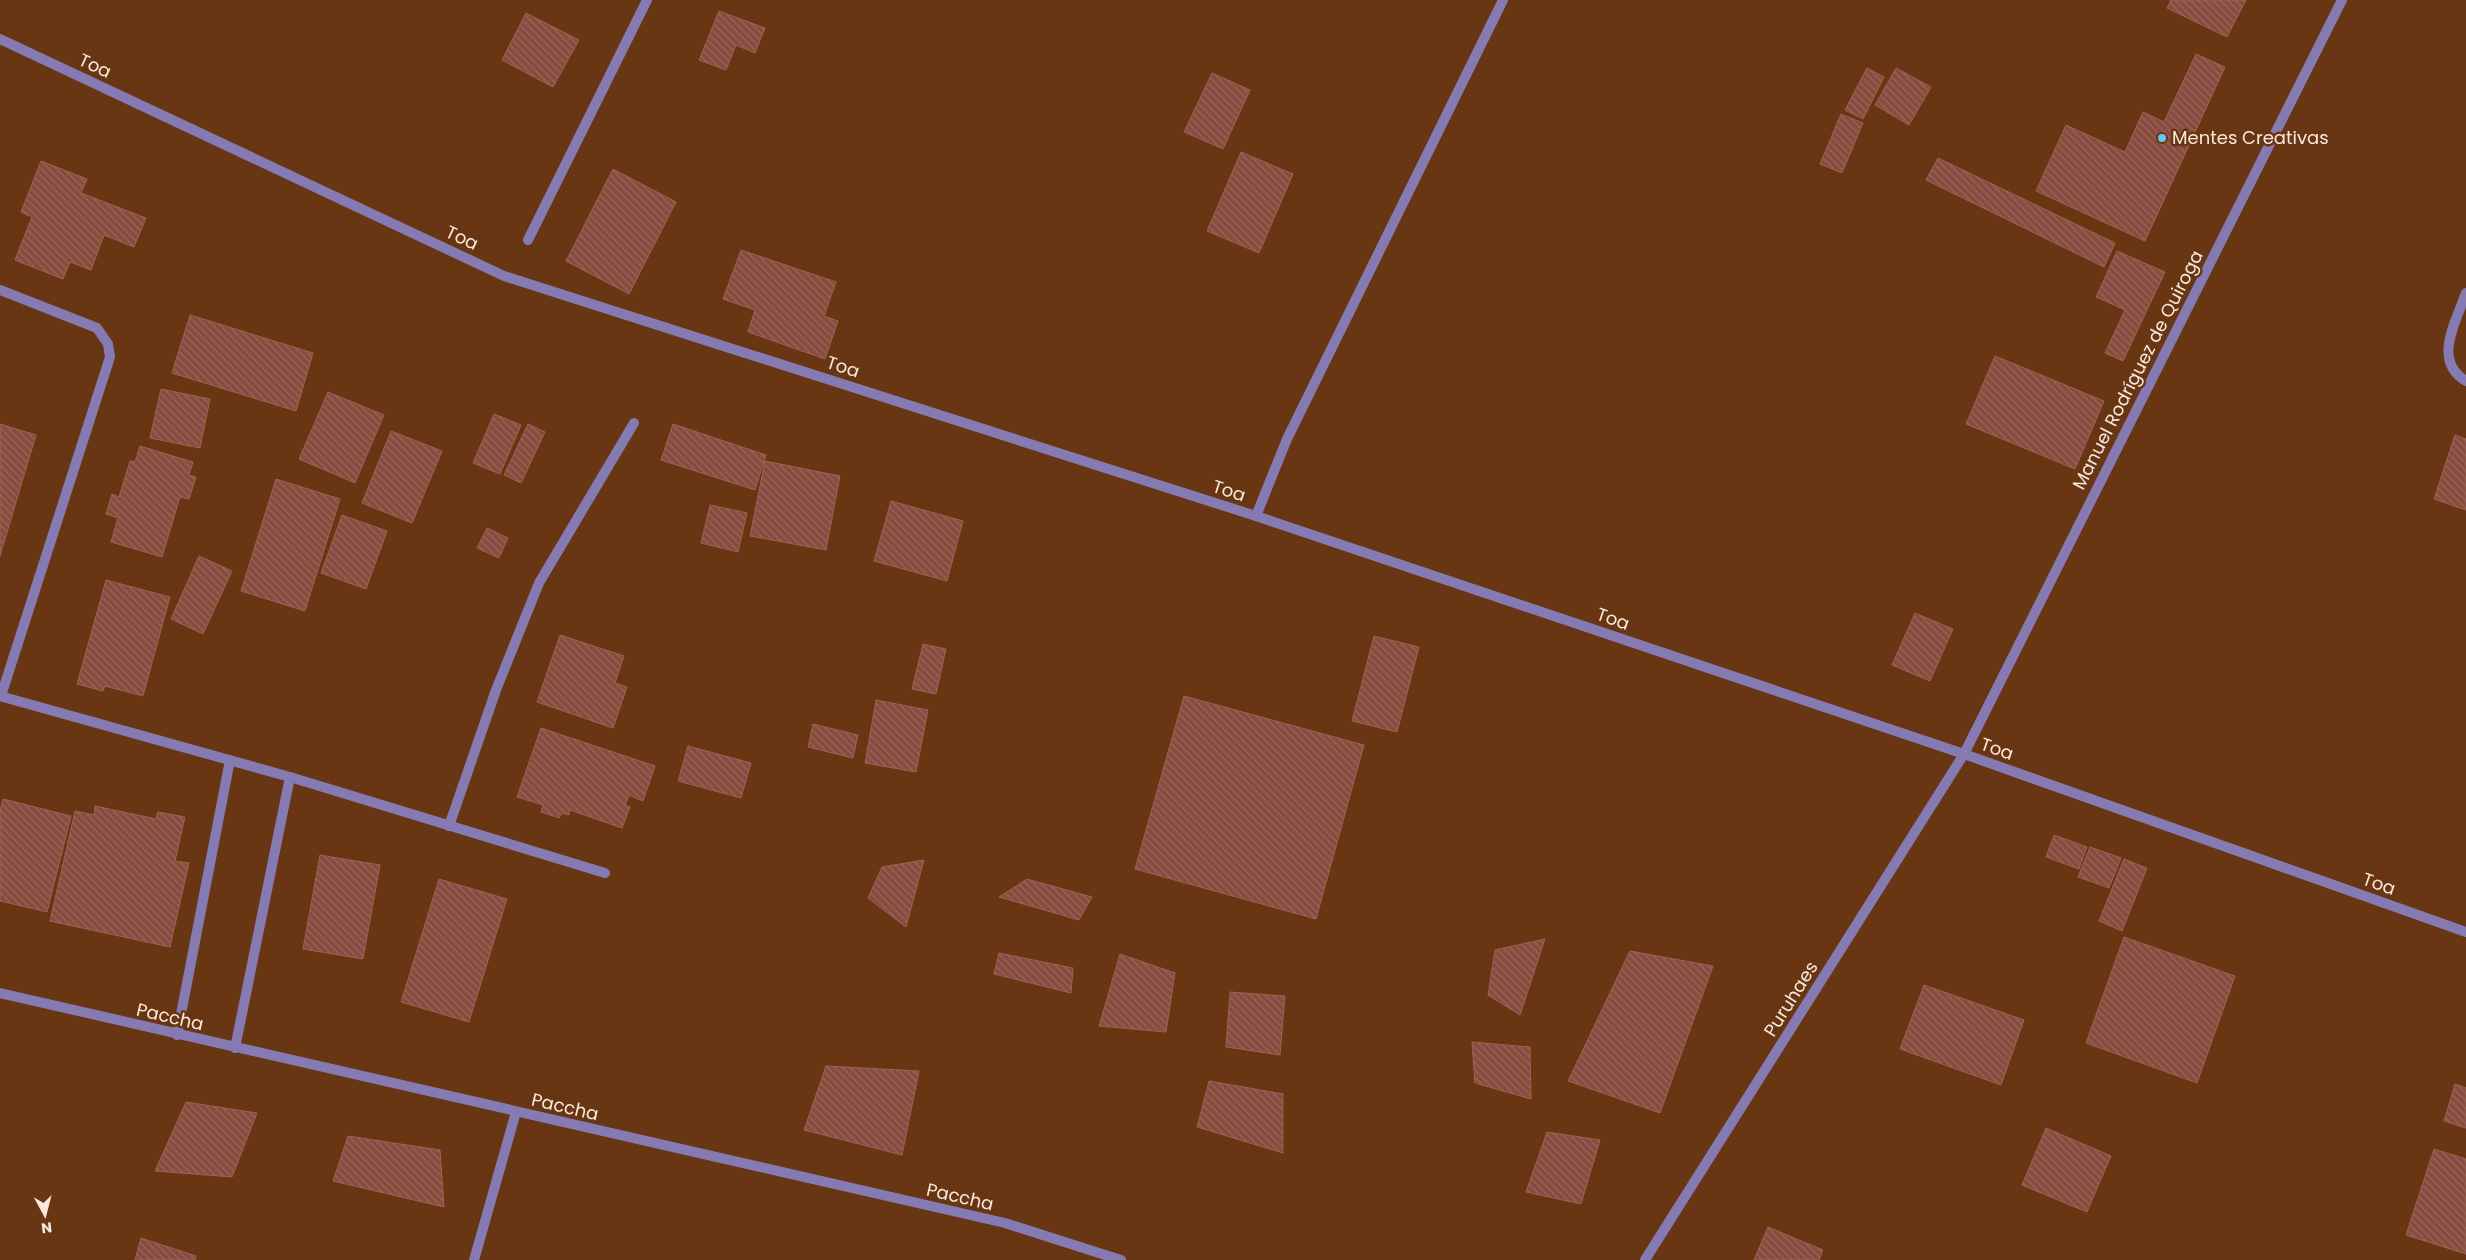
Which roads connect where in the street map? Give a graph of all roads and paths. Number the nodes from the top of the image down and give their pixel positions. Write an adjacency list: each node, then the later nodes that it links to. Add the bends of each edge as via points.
1 (647, 0): 5 (street)
2 (1503, 0): 10 (street, via 1287,439)
3 (2342, 0): 12 (street, Manuel Rodríguez de Quiroga)
4 (0, 39): 10 (street, Toa, via 504,276)
5 (528, 240)
6 (0, 290): 11 (street, via 97,328 108,344 110,357)
7 (2466, 293): 8 (street, via 2450,337 2448,359 2455,374)
8 (2466, 380)
9 (634, 423): 15 (street, via 539,583 496,690)
10 (1256, 516): 12 (street, Toa)
11 (0, 696): 13 (street)
12 (1964, 754): 17 (street, Toa); 24 (street, Puruhaes)
13 (230, 760): 14 (street); 19 (street)
14 (290, 777): 15 (street); 20 (street)
15 (449, 826): 16 (street)
16 (605, 873)
17 (2466, 932)
18 (0, 993): 19 (street, Paccha)
19 (177, 1035): 20 (street, Paccha)
20 (235, 1048): 21 (street, Paccha)
21 (516, 1112): 22 (street); 23 (street, Paccha, via 1005,1224)
22 (474, 1260)
23 (1121, 1260)
24 (1645, 1260)

